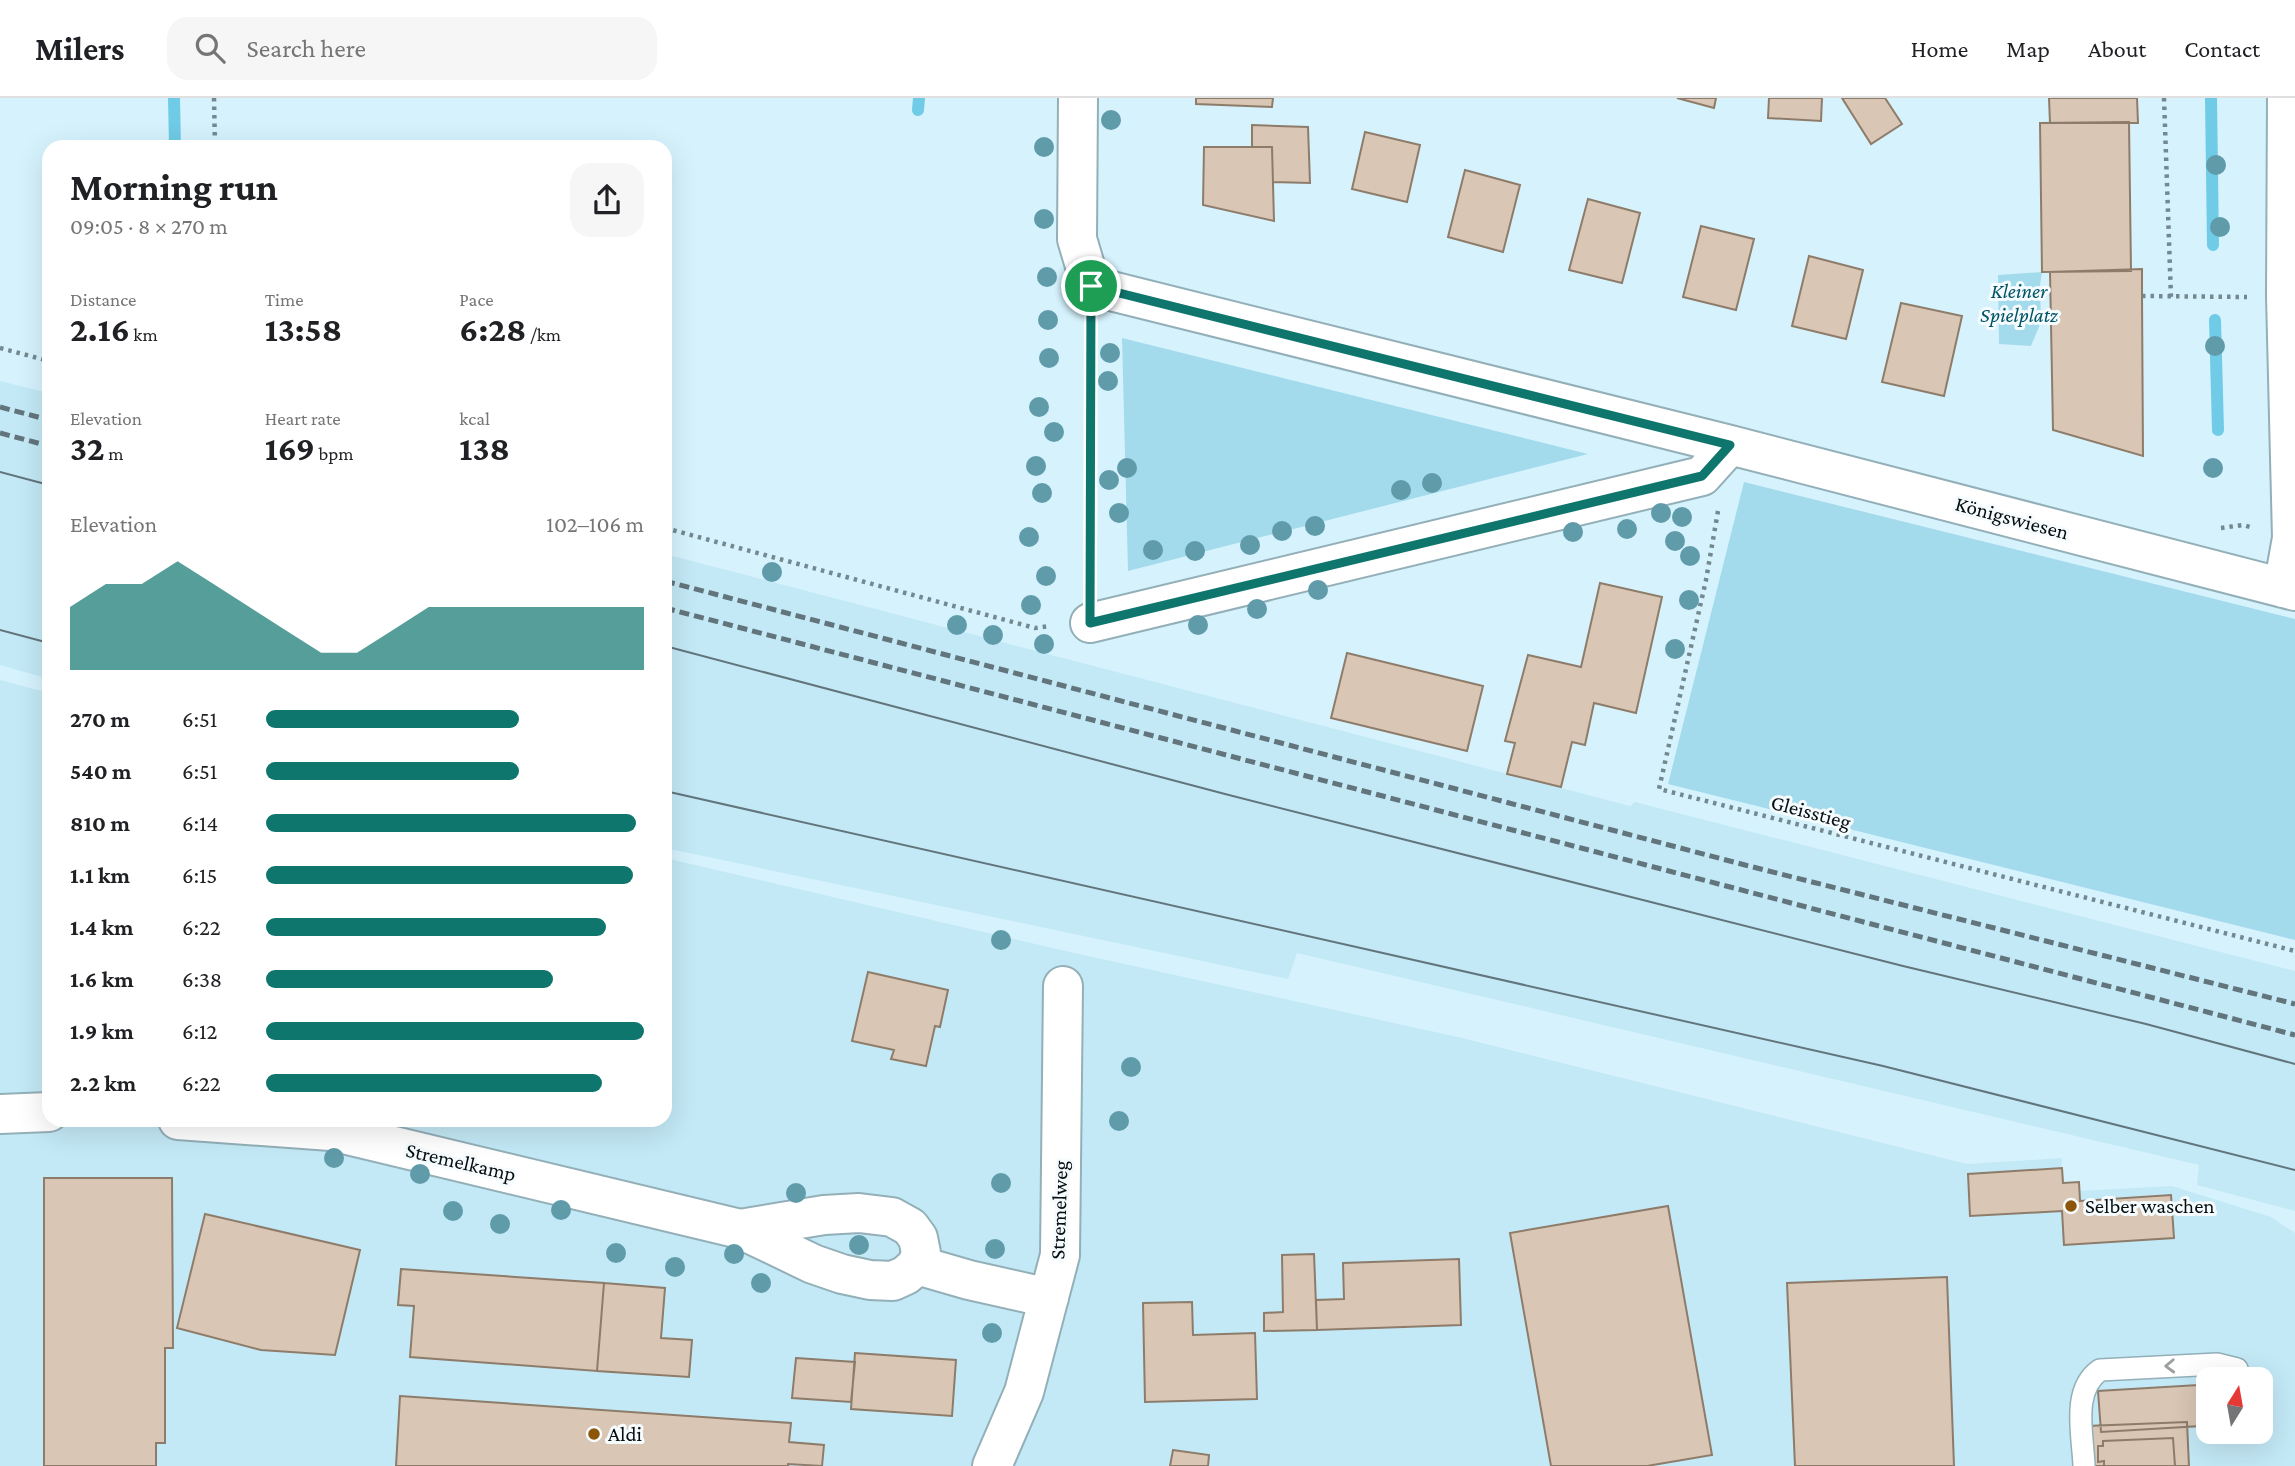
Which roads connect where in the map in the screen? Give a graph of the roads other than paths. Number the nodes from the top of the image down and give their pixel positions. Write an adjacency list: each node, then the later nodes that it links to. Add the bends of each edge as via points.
1 (1078, 98): 4 (street, Königswiesen, via 1077,239 1091,286)
2 (2287, 98): 3 (street); 5 (street)
3 (2295, 99)
4 (1730, 445): 5 (street, Königswiesen); 6 (street, via 1702,476)
5 (2289, 590)
6 (1090, 623)
7 (1063, 986): 13 (street, Stremelweg, via 1060,1255)
8 (42, 1112): 9 (street)
9 (0, 1114)
10 (275, 1127): 11 (street, Stremelkamp, via 331,1131)
11 (740, 1229): 12 (street, Stremelkamp, via 842,1274 893,1281); 12 (street, Stremelkamp, via 824,1215 892,1217 911,1227 918,1238 921,1253)
12 (917, 1265): 13 (street)
13 (1049, 1298): 15 (street, Stremelweg, via 1024,1392)
14 (2229, 1367): 16 (lane, one-way to 16, via 2100,1370 2090,1377 2081,1401)
15 (992, 1466)
16 (2084, 1466)

